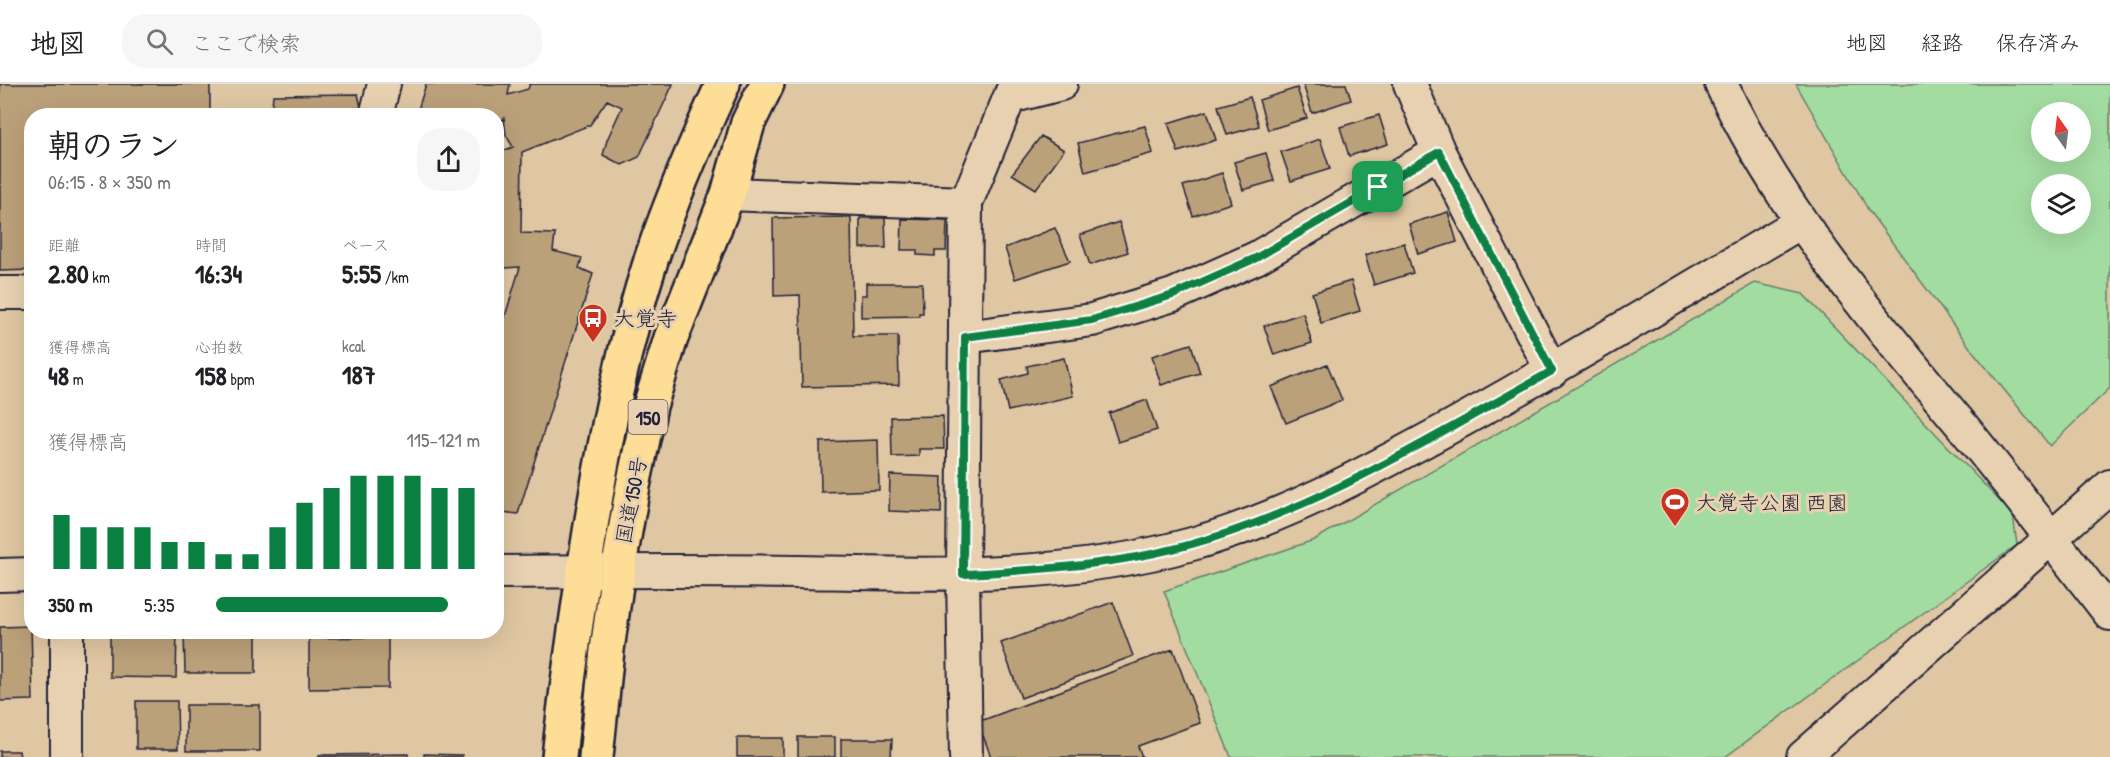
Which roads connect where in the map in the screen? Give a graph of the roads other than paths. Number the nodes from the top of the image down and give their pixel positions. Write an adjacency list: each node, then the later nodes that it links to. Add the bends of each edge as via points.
1 (384, 84): 8 (street)
2 (723, 84): 19 (highway, 国道150号 / 150, via 657,244 634,320 603,451)
3 (766, 84): 10 (highway, 国道150号 / 150, via 748,123)
4 (1061, 84): 7 (street)
5 (1410, 84): 9 (street)
6 (1720, 84): 12 (street, via 1754,148)
7 (1013, 90): 11 (street)
8 (378, 108)
9 (1439, 152): 15 (street, via 1256,258 1173,295 1092,320); 16 (street)
10 (728, 194): 11 (street); 20 (highway, 国道150号 / 150, via 670,338 650,406)
11 (966, 203): 15 (street)
12 (1801, 222): 16 (street); 18 (street, via 1908,363)
13 (0, 293): 14 (street)
14 (24, 293)
15 (965, 337): 23 (street)
16 (1552, 371): 23 (street, via 1343,485 1278,514 1192,544 1047,570)
17 (2110, 486): 18 (street)
18 (2057, 545): 25 (street); 31 (street)
19 (584, 571): 20 (street); 21 (street); 28 (highway, 国道150号 / 150)
20 (618, 571): 23 (street); 29 (highway, 国道150号 / 150)
21 (504, 572)
22 (24, 574): 24 (street)
23 (963, 574): 30 (street)
24 (0, 575)
25 (2110, 614)
26 (67, 639): 27 (street)
27 (67, 757)
28 (559, 757)
29 (596, 757)
30 (966, 757)
31 (1803, 757)

